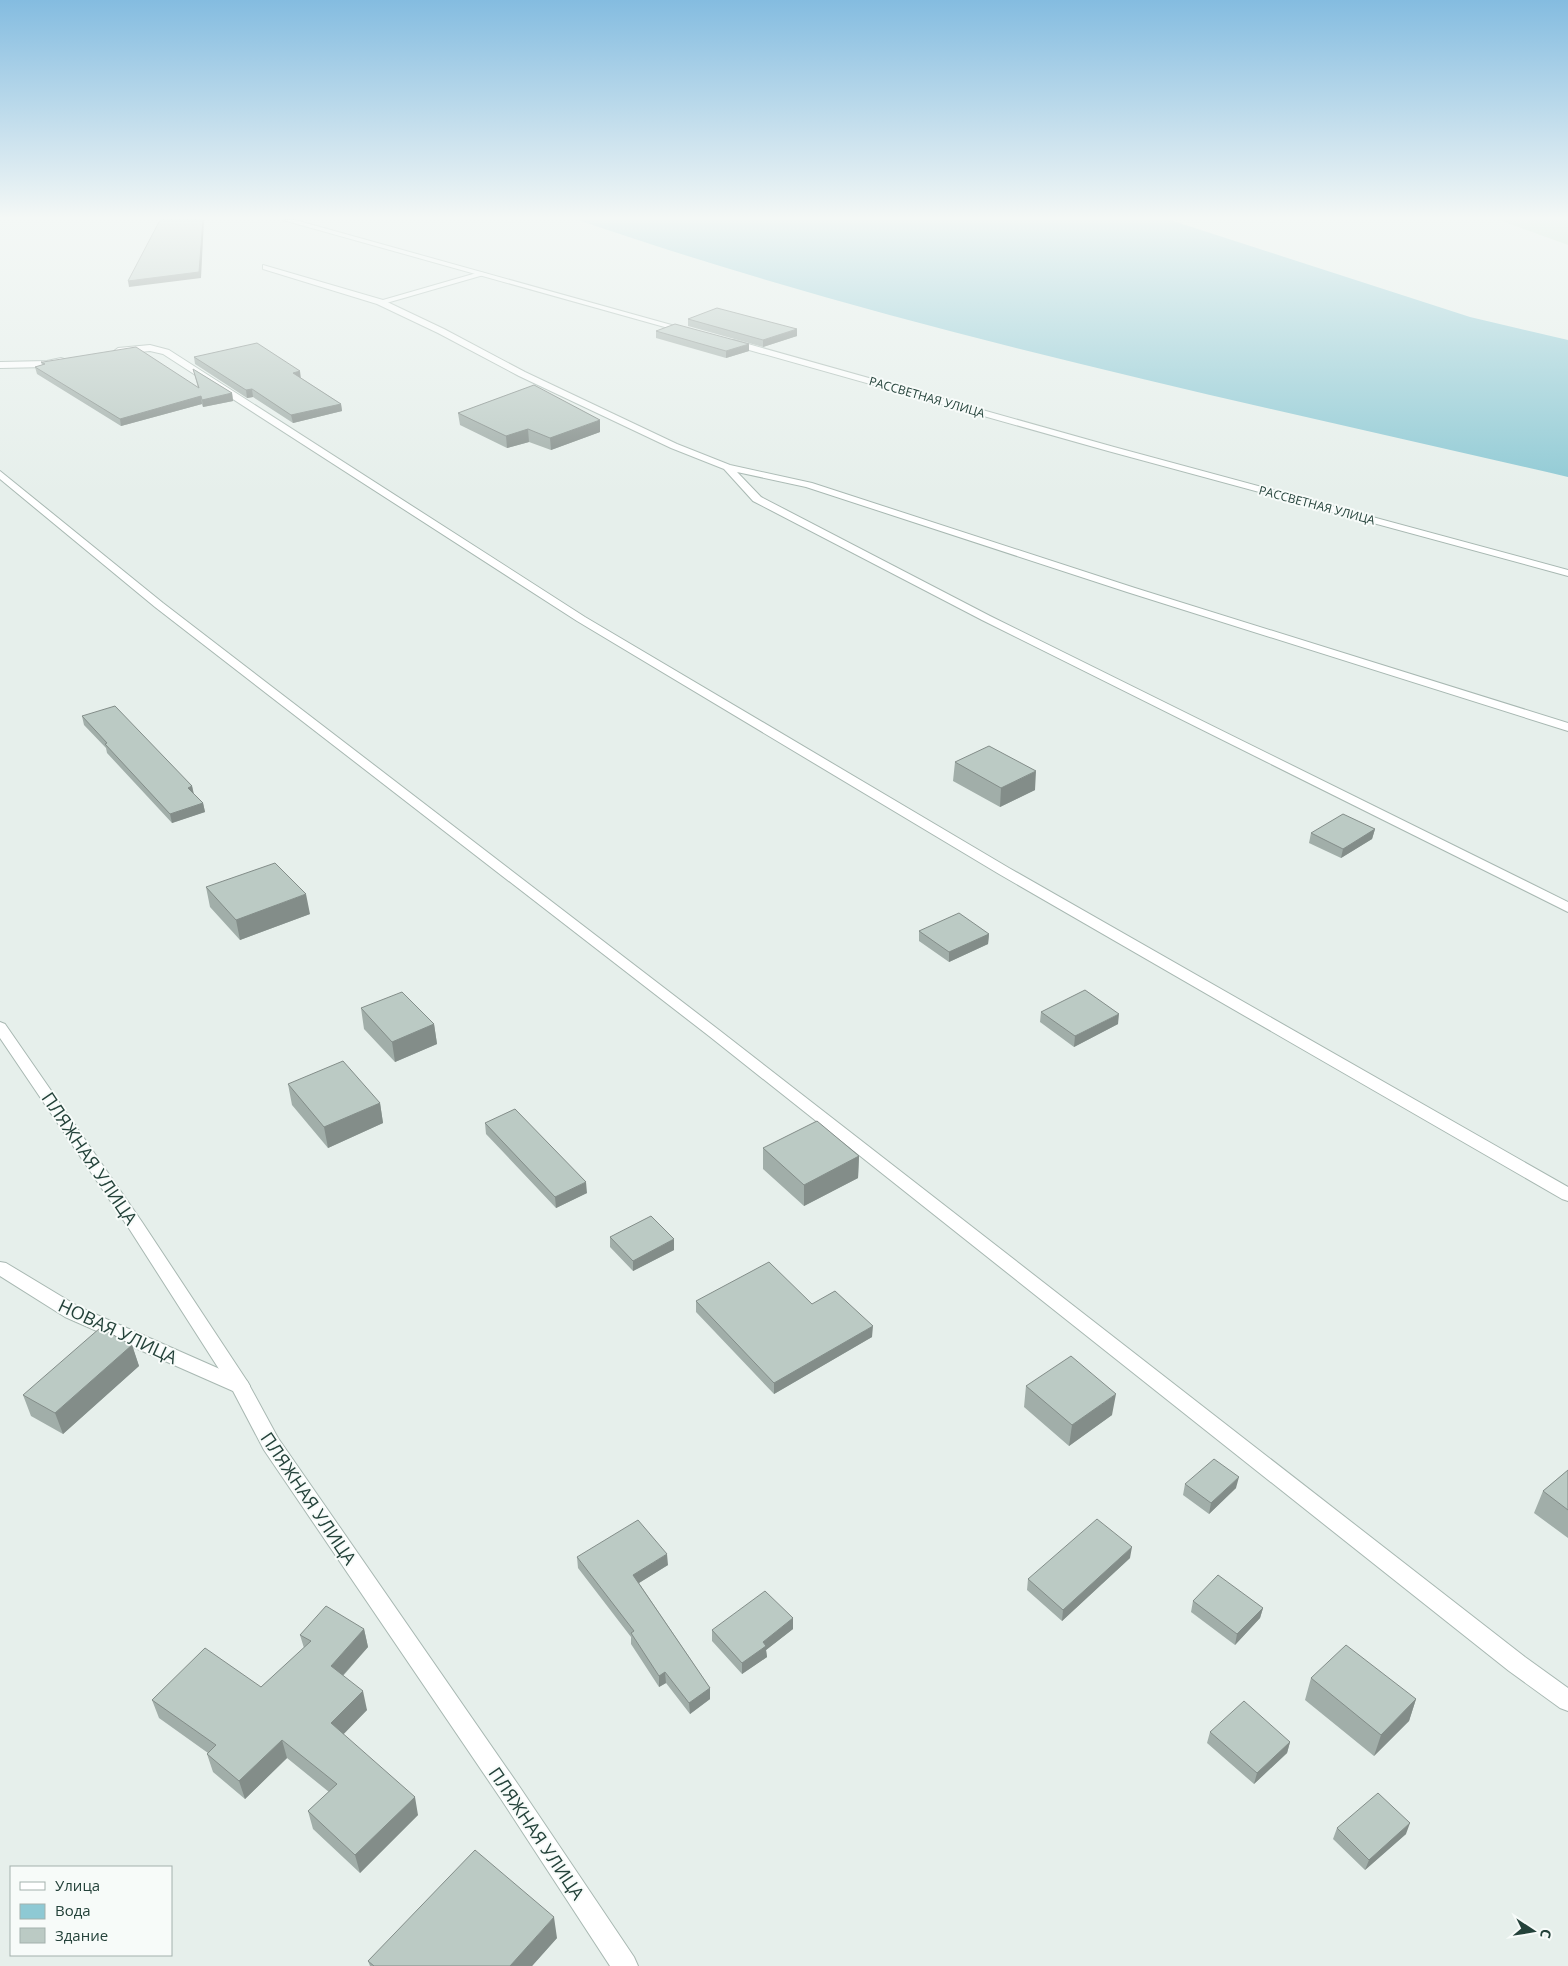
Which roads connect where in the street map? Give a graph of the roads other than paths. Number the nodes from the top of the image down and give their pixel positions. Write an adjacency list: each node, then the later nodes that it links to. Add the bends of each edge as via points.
1 (401, 312): 8 (street, via 674,446)
2 (620, 312): 3 (street)
3 (694, 332)
4 (723, 340): 10 (street, РАССВЕТНАЯ УЛИЦА)
5 (102, 353): 14 (street, via 150,348 166,352 590,624 1004,871)
6 (75, 358): 7 (street)
7 (5, 370)
8 (727, 467): 11 (street, via 809,485); 12 (street, via 757,499 986,618)
9 (0, 474): 17 (street, via 167,611)
10 (1568, 573)
11 (1568, 727)
12 (1568, 908)
13 (0, 1026): 16 (street, ПЛЯЖНАЯ УЛИЦА)
14 (1568, 1195)
15 (0, 1268): 16 (street, НОВАЯ УЛИЦА, via 72,1312)
16 (240, 1386): 18 (street, ПЛЯЖНАЯ УЛИЦА, via 271,1444 504,1783)
17 (1568, 1701)
18 (625, 1966)

